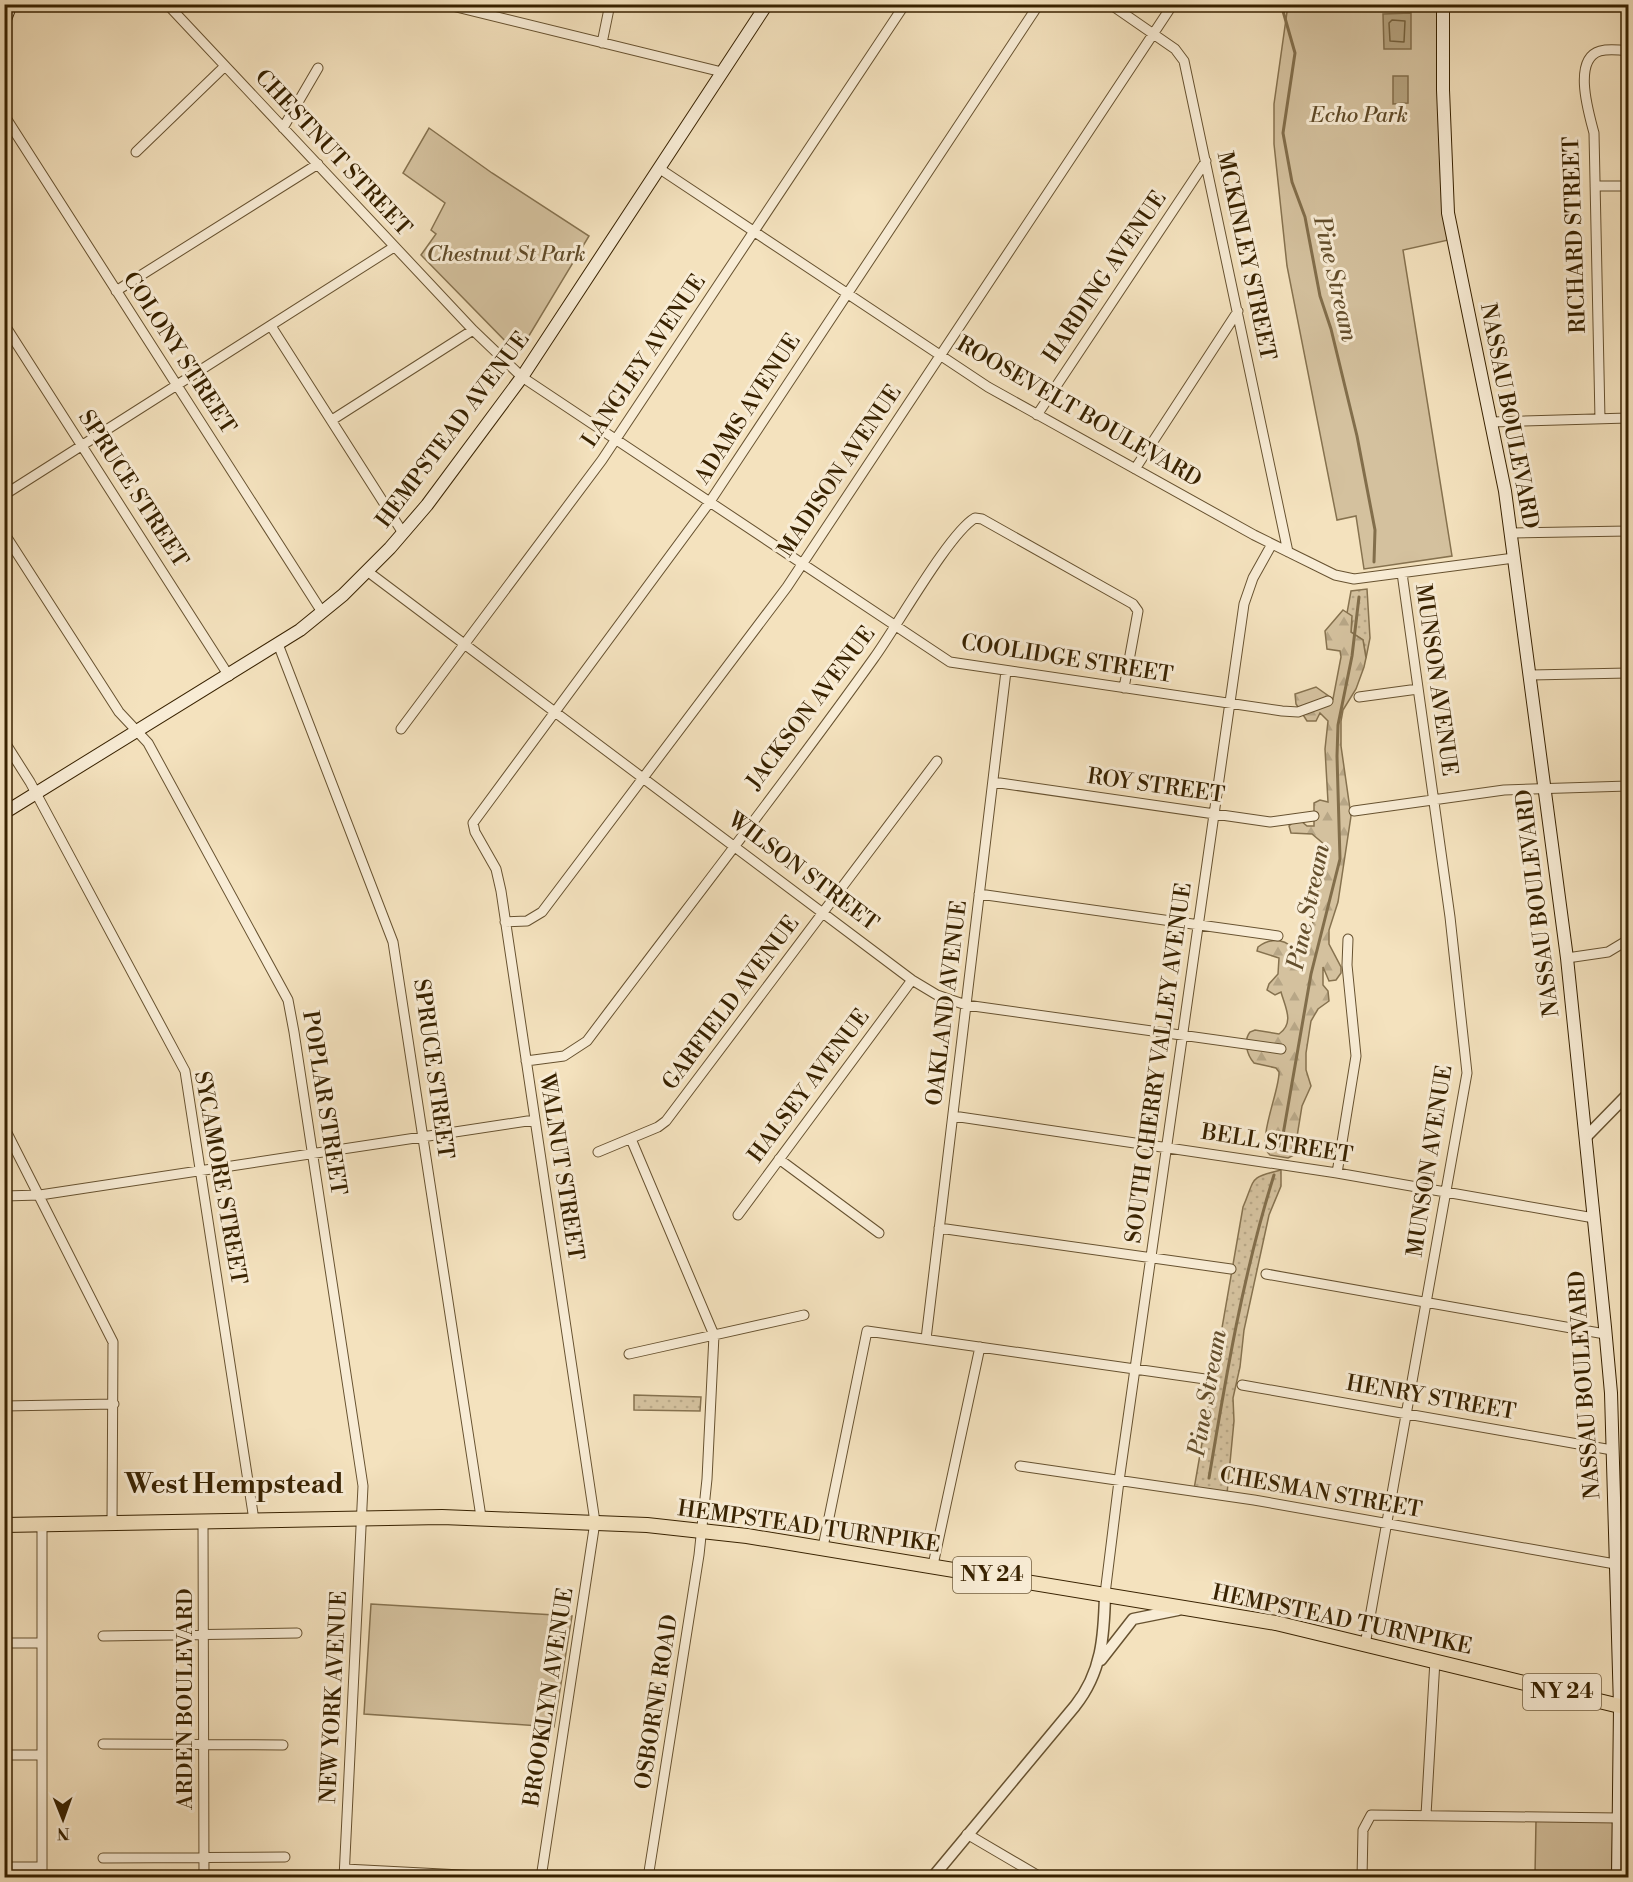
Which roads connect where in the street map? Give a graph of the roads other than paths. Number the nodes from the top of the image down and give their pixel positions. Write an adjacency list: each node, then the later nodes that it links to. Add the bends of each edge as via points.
1 (11, 4): 12 (main road)
2 (167, 4): 16 (street, CHESTNUT STREET)
3 (444, 4): 11 (street)
4 (610, 4): 14 (street)
5 (767, 4): 18 (main road, HEMPSTEAD AVENUE)
6 (904, 4): 27 (street, LANGLEY AVENUE)
7 (1039, 4): 30 (street, ADAMS AVENUE)
8 (1110, 4): 13 (street, MCKINLEY STREET)
9 (1173, 4): 13 (street, MADISON AVENUE)
10 (1443, 4): 42 (main road, NASSAU BOULEVARD, via 1448,213)
11 (482, 9): 14 (street)
12 (4, 22)
13 (1154, 33): 22 (street, MCKINLEY STREET, via 1184,61); 35 (street, MADISON AVENUE)
14 (602, 42): 18 (street)
15 (1629, 51): 25 (street, RICHARD STREET, via 1601,51 1586,64)
16 (225, 66): 20 (street, CHESTNUT STREET); 21 (street)
17 (318, 68): 20 (street)
18 (722, 72): 24 (main road, HEMPSTEAD AVENUE)
19 (4, 115): 29 (street, COLONY STREET)
20 (283, 128): 23 (street, CHESTNUT STREET)
21 (136, 152)
22 (1206, 161): 31 (street, MCKINLEY STREET); 38 (street, HARDING AVENUE)
23 (318, 164): 28 (street, CHESTNUT STREET); 29 (street)
24 (660, 170): 27 (street, ROOSEVELT BOULEVARD); 36 (main road, HEMPSTEAD AVENUE)
25 (1595, 186): 26 (street); 40 (street, RICHARD STREET)
26 (1629, 186)
27 (754, 231): 30 (street, ROOSEVELT BOULEVARD); 43 (street, LANGLEY AVENUE)
28 (394, 247): 33 (street); 34 (street, CHESTNUT STREET)
29 (116, 291): 37 (street, COLONY STREET)
30 (847, 294): 35 (street, ROOSEVELT BOULEVARD); 47 (street, ADAMS AVENUE)
31 (1238, 311): 45 (street); 53 (street, MCKINLEY STREET)
32 (4, 324): 44 (street, SPRUCE STREET)
33 (271, 326): 37 (street); 41 (street)
34 (473, 330): 36 (street, CHESTNUT STREET); 41 (street)
35 (941, 355): 38 (street, ROOSEVELT BOULEVARD); 55 (street, MADISON AVENUE)
36 (522, 377): 43 (street, COOLIDGE STREET); 50 (main road, HEMPSTEAD AVENUE)
37 (177, 385): 44 (street); 58 (street, COLONY STREET)
38 (1037, 415): 45 (street, ROOSEVELT BOULEVARD)
39 (1629, 418): 40 (street)
40 (1600, 419): 42 (street)
41 (332, 420): 50 (street)
42 (1491, 422): 51 (main road, NASSAU BOULEVARD)
43 (615, 440): 47 (street, COOLIDGE STREET); 60 (street, LANGLEY AVENUE)
44 (82, 445): 46 (street); 65 (street, SPRUCE STREET)
45 (1135, 469): 52 (street, ROOSEVELT BOULEVARD)
46 (4, 495)
47 (709, 503): 55 (street, COOLIDGE STREET); 71 (street, ADAMS AVENUE)
48 (1629, 531): 51 (street)
49 (4, 533): 73 (street, POPLAR STREET, via 119,712)
50 (403, 533): 56 (main road, HEMPSTEAD AVENUE)
51 (1511, 533): 54 (main road, NASSAU BOULEVARD)
52 (1272, 544): 53 (street, ROOSEVELT BOULEVARD); 70 (street, SOUTH CHERRY VALLEY AVENUE, via 1244,604)
53 (1288, 552): 57 (street, ROOSEVELT BOULEVARD, via 1346,579)
54 (1514, 558): 57 (street, ROOSEVELT BOULEVARD); 64 (main road, NASSAU BOULEVARD)
55 (802, 565): 59 (street, COOLIDGE STREET); 76 (street, MADISON AVENUE)
56 (367, 570): 58 (main road, HEMPSTEAD AVENUE); 60 (street, WILSON STREET)
57 (1402, 573): 67 (street, MUNSON AVENUE)
58 (322, 612): 61 (main road, HEMPSTEAD AVENUE)
59 (896, 627): 62 (street, COOLIDGE STREET, via 950,662); 66 (street, JACKSON AVENUE, via 949,546 975,518 1133,604 1138,611); 87 (street, JACKSON AVENUE)
60 (464, 643): 71 (street, WILSON STREET); 72 (street, LANGLEY AVENUE)
61 (278, 644): 65 (main road, HEMPSTEAD AVENUE); 105 (street, SPRUCE STREET, via 393,942)
62 (1006, 671): 66 (street, COOLIDGE STREET); 77 (street, OAKLAND AVENUE)
63 (1629, 673): 64 (street)
64 (1531, 675): 79 (main road, NASSAU BOULEVARD)
65 (229, 676): 73 (main road, HEMPSTEAD AVENUE)
66 (1124, 688): 70 (street, COOLIDGE STREET)
67 (1418, 689): 68 (street); 81 (street, MUNSON AVENUE)
68 (1359, 697)
69 (1328, 701): 70 (street, COOLIDGE STREET, via 1298,712)
70 (1230, 703): 84 (street, SOUTH CHERRY VALLEY AVENUE)
71 (554, 710): 76 (street, WILSON STREET); 86 (street, ADAMS AVENUE)
72 (401, 729)
73 (138, 731): 80 (main road, HEMPSTEAD AVENUE); 110 (street, POPLAR STREET, via 288,1000)
74 (4, 741): 80 (street, SYCAMORE STREET)
75 (937, 761): 89 (street, GARFIELD AVENUE)
76 (644, 778): 87 (street, WILSON STREET); 90 (street, MADISON AVENUE, via 542,912 527,921)
77 (993, 782): 84 (street, ROY STREET); 88 (street, OAKLAND AVENUE)
78 (1629, 786): 79 (street)
79 (1546, 788): 81 (street); 95 (main road, NASSAU BOULEVARD)
80 (36, 794): 83 (main road, HEMPSTEAD AVENUE); 112 (street, SYCAMORE STREET, via 185,1071)
81 (1433, 800): 82 (street); 114 (street, MUNSON AVENUE, via 1467,1073)
82 (1354, 811)
83 (4, 813)
84 (1214, 814): 85 (street, ROY STREET, via 1270,822); 91 (street, SOUTH CHERRY VALLEY AVENUE)
85 (1314, 816)
86 (473, 823): 90 (street, WALNUT STREET, via 496,869)
87 (734, 845): 89 (street, WILSON STREET); 100 (street, JACKSON AVENUE, via 587,1041 564,1056)
88 (979, 894): 91 (street); 97 (street, OAKLAND AVENUE)
89 (824, 912): 96 (street, WILSON STREET); 107 (street, GARFIELD AVENUE, via 666,1121)
90 (505, 922): 100 (street, WALNUT STREET)
91 (1198, 925): 92 (street); 98 (street, SOUTH CHERRY VALLEY AVENUE)
92 (1278, 936)
93 (1348, 939): 113 (street, via 1356,1056)
94 (1629, 940): 95 (street, via 1608,952)
95 (1567, 958): 106 (main road, NASSAU BOULEVARD)
96 (912, 980): 97 (street, WILSON STREET, via 937,995); 111 (street, HALSEY AVENUE)
97 (966, 1005): 98 (street, WILSON STREET); 102 (street, OAKLAND AVENUE)
98 (1182, 1036): 99 (street, WILSON STREET); 108 (street, SOUTH CHERRY VALLEY AVENUE)
99 (1281, 1048)
100 (526, 1061): 103 (street, WALNUT STREET)
101 (1629, 1094): 106 (street)
102 (953, 1116): 108 (street, BELL STREET); 119 (street, OAKLAND AVENUE)
103 (534, 1120): 105 (street); 144 (street, WALNUT STREET)
104 (4, 1127): 115 (street)
105 (424, 1137): 110 (street); 140 (street, SPRUCE STREET)
106 (1586, 1137): 118 (main road, NASSAU BOULEVARD)
107 (631, 1139): 109 (street, GARFIELD AVENUE); 127 (street)
108 (1166, 1147): 113 (street, BELL STREET); 121 (street, SOUTH CHERRY VALLEY AVENUE)
109 (598, 1152)
110 (312, 1153): 112 (street); 141 (street, POPLAR STREET, via 363,1486)
111 (779, 1159): 117 (street, HALSEY AVENUE); 120 (street)
112 (202, 1170): 115 (street); 142 (street, SYCAMORE STREET)
113 (1337, 1173): 114 (street, BELL STREET)
114 (1447, 1192): 118 (street, BELL STREET); 124 (street, MUNSON AVENUE)
115 (40, 1195): 116 (street); 134 (street, via 113,1342)
116 (4, 1196)
117 (738, 1215)
118 (1594, 1218): 126 (main road, NASSAU BOULEVARD)
119 (939, 1228): 121 (street); 128 (street, OAKLAND AVENUE)
120 (879, 1233)
121 (1150, 1258): 122 (street); 131 (street, SOUTH CHERRY VALLEY AVENUE)
122 (1231, 1269)
123 (1266, 1274): 124 (street)
124 (1427, 1303): 126 (street); 136 (street, MUNSON AVENUE)
125 (804, 1315): 127 (street)
126 (1605, 1334): 137 (main road, NASSAU BOULEVARD)
127 (714, 1335): 130 (street); 149 (street, OSBORNE ROAD)
128 (926, 1339): 129 (street); 150 (street, via 867,1331)
129 (980, 1347): 131 (street); 152 (street)
130 (629, 1354)
131 (1135, 1369): 132 (street); 139 (street, SOUTH CHERRY VALLEY AVENUE)
132 (1205, 1379)
133 (1242, 1385): 136 (street, HENRY STREET)
134 (114, 1404): 135 (street); 145 (street)
135 (4, 1406)
136 (1408, 1414): 137 (street, HENRY STREET); 147 (street, MUNSON AVENUE)
137 (1612, 1450): 151 (main road, NASSAU BOULEVARD)
138 (1020, 1466): 139 (street, CHESMAN STREET)
139 (1119, 1481): 147 (street, CHESMAN STREET); 153 (street, SOUTH CHERRY VALLEY AVENUE)
140 (481, 1517): 141 (main road, HEMPSTEAD TURNPIKE / NY 24); 144 (main road, HEMPSTEAD TURNPIKE / NY 24)
141 (361, 1518): 142 (main road, HEMPSTEAD TURNPIKE / NY 24); 177 (street, NEW YORK AVENUE)
142 (254, 1520): 143 (main road, HEMPSTEAD TURNPIKE / NY 24)
143 (203, 1521): 145 (main road, HEMPSTEAD TURNPIKE / NY 24); 155 (street, ARDEN BOULEVARD)
144 (595, 1522): 149 (main road, HEMPSTEAD TURNPIKE / NY 24); 180 (street, BROOKLYN AVENUE)
145 (112, 1523): 146 (main road, HEMPSTEAD TURNPIKE / NY 24)
146 (42, 1524): 148 (main road, HEMPSTEAD TURNPIKE / NY 24); 159 (street)
147 (1388, 1524): 151 (street, CHESMAN STREET); 160 (street, MUNSON AVENUE)
148 (4, 1525)
149 (701, 1531): 150 (main road, HEMPSTEAD TURNPIKE / NY 24); 181 (street, OSBORNE ROAD)
150 (823, 1547): 152 (main road, HEMPSTEAD TURNPIKE / NY 24)
151 (1615, 1564): 163 (main road, NASSAU BOULEVARD)
152 (933, 1565): 153 (main road, HEMPSTEAD TURNPIKE / NY 24)
153 (1105, 1594): 154 (main road, HEMPSTEAD TURNPIKE / NY 24); 162 (street)
154 (1184, 1609): 160 (main road, HEMPSTEAD TURNPIKE / NY 24, via 1276,1623); 162 (street, via 1133,1619)
155 (205, 1633): 156 (street); 157 (street); 165 (street, ARDEN BOULEVARD)
156 (297, 1633)
157 (104, 1636)
158 (4, 1643): 159 (street)
159 (42, 1643): 168 (street)
160 (1365, 1645): 161 (main road, HEMPSTEAD TURNPIKE / NY 24)
161 (1435, 1660): 163 (main road, HEMPSTEAD TURNPIKE / NY 24); 169 (street)
162 (1099, 1663): 171 (street, via 1081,1700)
163 (1624, 1708): 170 (main road, NASSAU BOULEVARD)
164 (103, 1744): 165 (street)
165 (204, 1745): 166 (street); 172 (street, ARDEN BOULEVARD)
166 (283, 1745)
167 (4, 1755): 168 (street)
168 (42, 1755): 176 (street)
169 (1426, 1815): 170 (street); 184 (street, via 1371,1815 1363,1830)
170 (1618, 1818): 185 (main road, NASSAU BOULEVARD)
171 (967, 1834): 182 (street); 183 (street)
172 (204, 1857): 173 (street); 174 (street); 178 (street, ARDEN BOULEVARD)
173 (285, 1857)
174 (103, 1858)
175 (4, 1868): 176 (street)
176 (42, 1872)
177 (344, 1873): 179 (street)
178 (204, 1878)
179 (521, 1878)
180 (541, 1878)
181 (648, 1878)
182 (932, 1878)
183 (1042, 1878)
184 (1362, 1878)
185 (1618, 1878)

